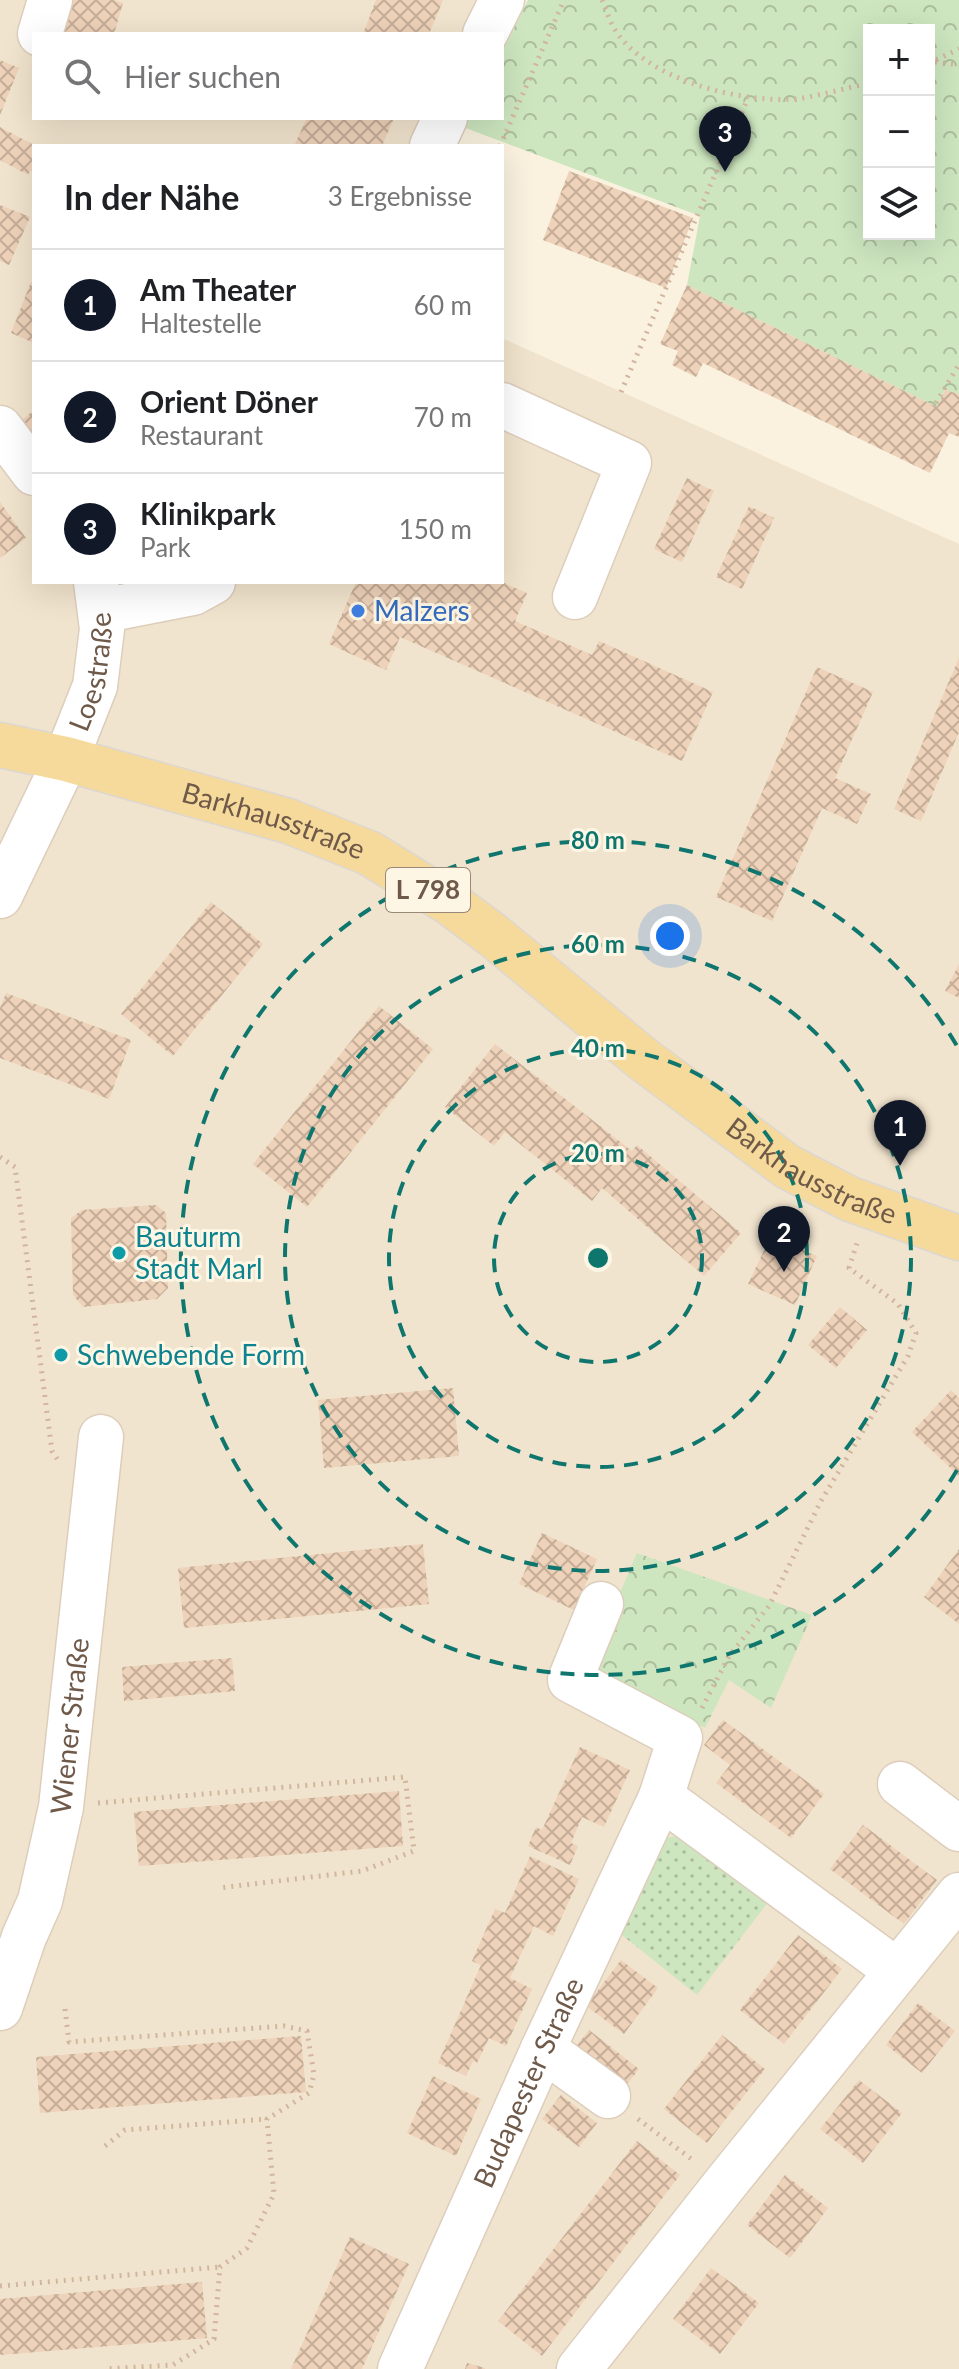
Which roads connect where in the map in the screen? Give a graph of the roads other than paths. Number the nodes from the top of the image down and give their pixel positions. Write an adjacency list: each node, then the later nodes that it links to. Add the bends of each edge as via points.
1 (50, 0): 3 (street)
2 (502, 0): 4 (street)
3 (41, 32)
4 (486, 32)
5 (444, 120): 6 (street)
6 (433, 144)
7 (504, 406): 12 (street, via 629,463)
8 (0, 428): 9 (street)
9 (32, 470)
10 (209, 584): 11 (street, via 193,593)
11 (99, 596): 14 (street, Loestraße, via 101,648 95,686)
12 (575, 597)
13 (0, 745): 14 (main road, Barkhausstraße / L 798)
14 (66, 759): 15 (street, Loestraße); 16 (main road, Barkhausstraße / L 798, via 288,821 369,853 450,903 643,1059 788,1167 869,1207)
15 (0, 896)
16 (959, 1238)
17 (101, 1437): 23 (street, Wiener Straße, via 61,1807 40,1901)
18 (601, 1604): 20 (street, Budapester Straße, via 570,1680 680,1738)
19 (900, 1784): 21 (street)
20 (661, 1797): 24 (street); 26 (street, Budapester Straße)
21 (959, 1829)
22 (959, 1895): 24 (street)
23 (12, 1934): 25 (street, Wiener Straße)
24 (897, 1971): 29 (street)
25 (0, 2008)
26 (543, 2049): 27 (street); 28 (street, Budapester Straße)
27 (617, 2103)
28 (400, 2369)
29 (579, 2369)

